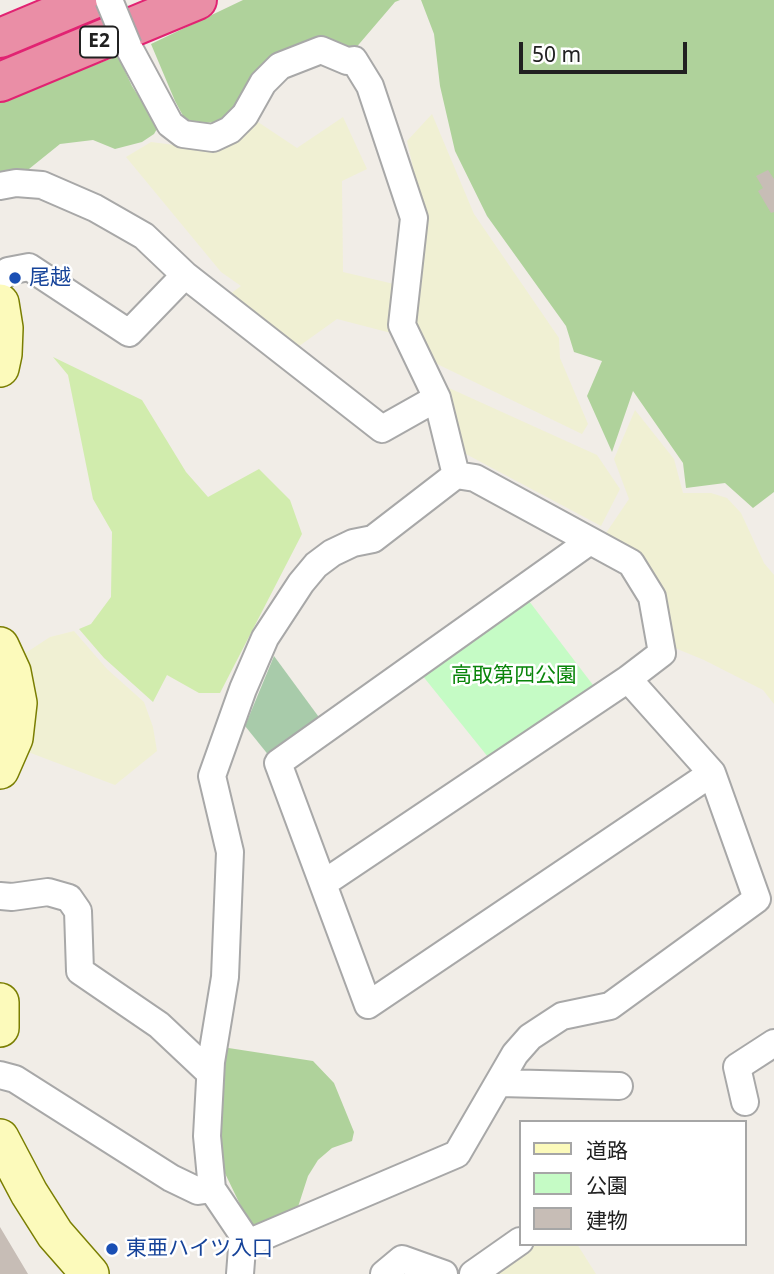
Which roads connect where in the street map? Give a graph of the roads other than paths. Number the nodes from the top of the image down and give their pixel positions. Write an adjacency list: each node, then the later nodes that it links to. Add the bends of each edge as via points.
1 (91, 0): 4 (highway, E2)
2 (109, 0): 11 (street, bridge, via 170,124 183,134 213,138 230,130 280,66 321,50 354,60 370,86 414,218 402,325)
3 (197, 0): 5 (highway, E2)
4 (0, 38)
5 (0, 82)
6 (0, 186): 7 (street, via 42,185 95,208 144,236)
7 (186, 275): 8 (street, via 129,333 29,267 9,271); 11 (street, via 382,429)
8 (0, 279)
9 (0, 303): 10 (street, via 4,328)
10 (0, 368)
11 (437, 398): 12 (street)
12 (456, 475): 13 (street, via 475,478); 23 (street, via 373,539 353,543 316,565 265,638 243,689 212,776 230,852 225,977)
13 (590, 541): 15 (street, via 631,562 652,597 662,653); 18 (street, via 278,763)
14 (0, 646): 16 (street, via 12,671 18,703 14,738)
15 (628, 679): 17 (street); 18 (street)
16 (0, 770)
17 (712, 773): 18 (street, via 368,1005); 25 (street, via 757,899 610,1006 562,1016 530,1037)
18 (324, 883)
19 (0, 896): 23 (street, via 48,892 69,898 78,911 80,971 159,1026)
20 (0, 1002): 21 (street)
21 (0, 1028)
22 (774, 1043): 27 (street, via 737,1067)
23 (210, 1073): 29 (street, via 206,1136)
24 (0, 1074): 29 (street, via 15,1079 171,1178 198,1191)
25 (500, 1083): 26 (street); 31 (street, via 457,1154)
26 (619, 1086)
27 (745, 1102)
28 (0, 1138): 32 (street, via 55,1234)
29 (212, 1189): 31 (street, via 243,1235)
30 (518, 1242): 36 (street)
31 (243, 1245): 33 (street)
32 (90, 1274)
33 (240, 1274)
34 (384, 1274): 35 (street, via 402,1259)
35 (444, 1274)
36 (472, 1274)

